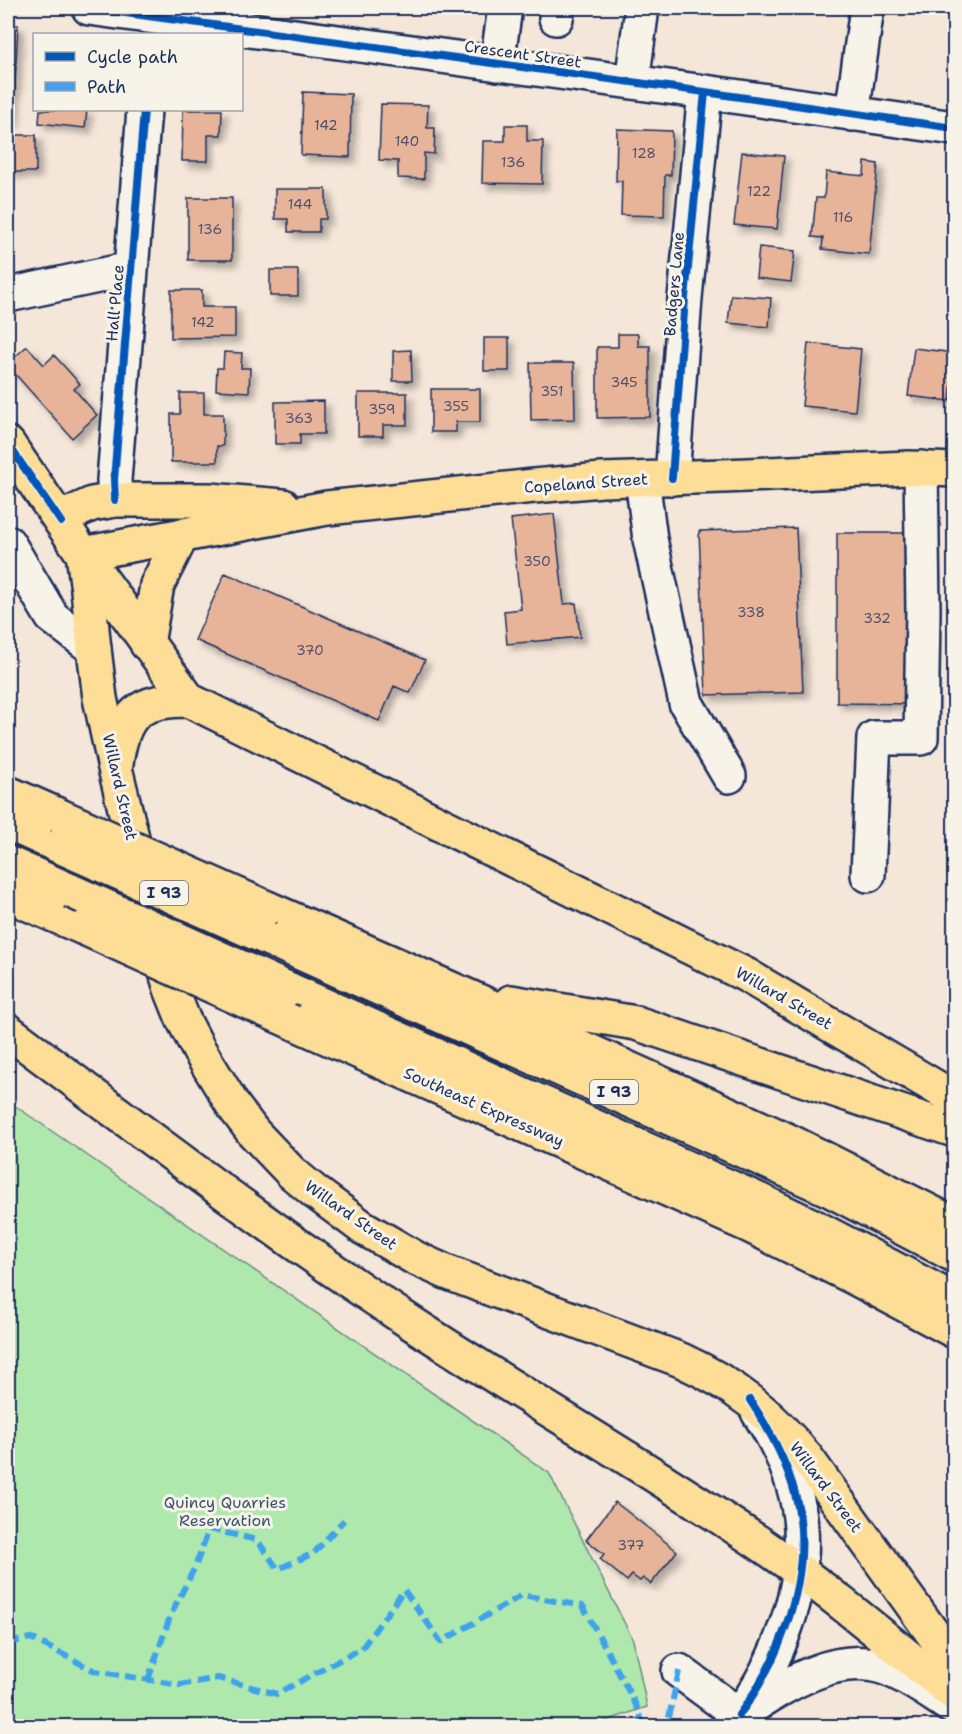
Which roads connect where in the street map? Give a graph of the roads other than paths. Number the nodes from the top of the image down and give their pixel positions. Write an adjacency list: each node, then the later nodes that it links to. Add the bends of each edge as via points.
1 (88, 8): 5 (street, Crescent Street)
2 (505, 8): 6 (street)
3 (642, 8): 7 (street)
4 (867, 8): 10 (street)
5 (151, 19): 6 (street, Crescent Street)
6 (497, 64): 7 (street, Crescent Street)
7 (633, 82): 8 (street, Crescent Street)
8 (705, 92): 10 (street, Crescent Street); 17 (street, Badgers Lane, via 686,298)
9 (144, 111): 12 (street, Hall Place)
10 (852, 114): 11 (street, Crescent Street)
11 (954, 128)
12 (131, 269): 13 (street); 18 (street, Hall Place)
13 (8, 295)
14 (12, 460): 20 (main road, Willard Street)
15 (921, 468): 16 (main road, Copeland Street); 17 (main road, Copeland Street); 33 (street, via 921,738 874,738)
16 (954, 470)
17 (657, 478): 19 (main road, Copeland Street, via 534,486); 28 (street, Badgers Lane, via 650,539 686,703)
18 (115, 500): 19 (main road, Copeland Street, via 209,500); 20 (main road, Copeland Street, via 92,504)
19 (327, 508): 21 (main road, Copeland Street)
20 (61, 522): 23 (main road, Willard Street)
21 (182, 535): 23 (main road, Copeland Street); 24 (main road, via 158,585)
22 (8, 543): 25 (street, via 52,617)
23 (82, 555): 24 (main road, Willard Street); 25 (main road, Willard Street)
24 (147, 644): 26 (main road, Willard Street)
25 (94, 649): 27 (main road, Willard Street)
26 (189, 700): 27 (main road, via 166,700 139,709 122,735); 38 (main road, Willard Street, via 746,975)
27 (115, 768): 44 (main road, Willard Street, via 161,956 183,1019 234,1107 279,1160 362,1227 415,1258 681,1360 708,1372)
28 (729, 776)
29 (8, 793): 31 (main road, I 93)
30 (8, 823): 31 (main road, I 93)
31 (58, 831): 35 (main road, I 93, bridge)
32 (8, 863): 42 (main road, I 93, bridge, via 813,1226)
33 (868, 875)
34 (8, 894): 43 (main road, Southeast Expressway, bridge, via 750,1226)
35 (268, 923): 36 (main road, I 93); 41 (main road, I 93, via 840,1196)
36 (465, 995): 39 (main road, via 636,1023); 40 (main road, I 93, via 789,1141)
37 (8, 1031): 45 (main road, via 340,1275)
38 (954, 1098)
39 (954, 1130)
40 (954, 1224)
41 (954, 1255)
42 (954, 1300)
43 (954, 1331)
44 (750, 1400): 45 (street, via 774,1439 794,1488 802,1531); 46 (main road, Willard Street, via 806,1457)
45 (800, 1572): 48 (main road); 50 (street, via 773,1660)
46 (954, 1663)
47 (679, 1671): 50 (street)
48 (954, 1694)
49 (954, 1709): 50 (street, via 889,1669 853,1663 823,1669 778,1692)
50 (737, 1723)

